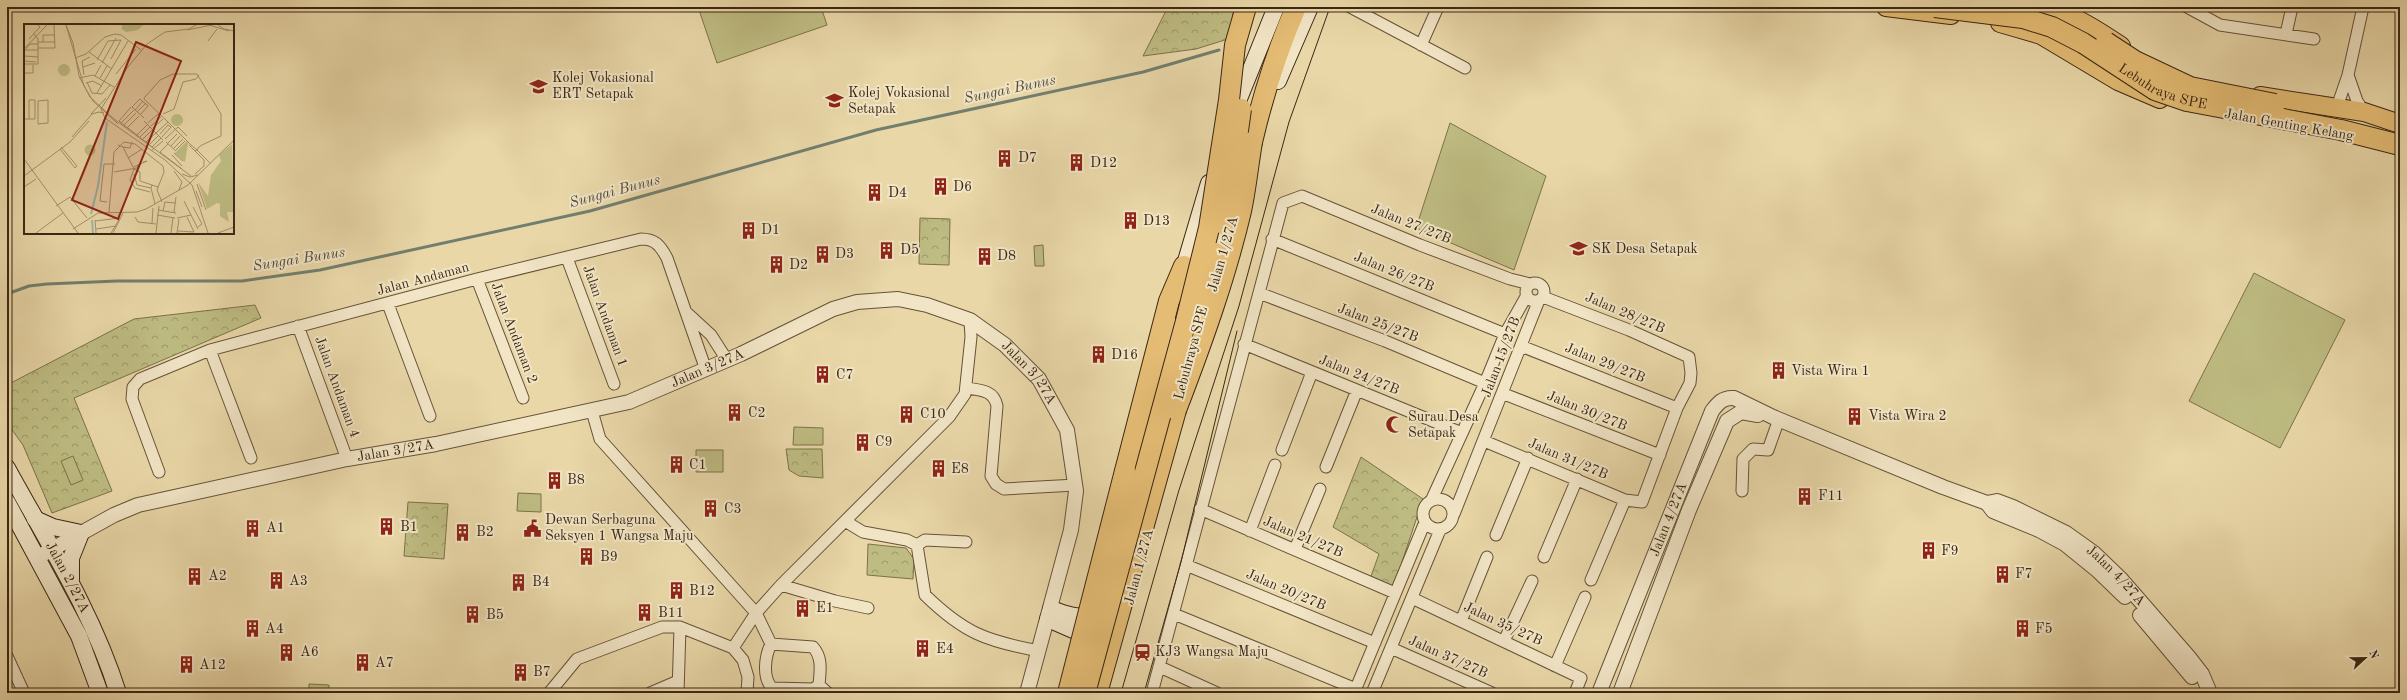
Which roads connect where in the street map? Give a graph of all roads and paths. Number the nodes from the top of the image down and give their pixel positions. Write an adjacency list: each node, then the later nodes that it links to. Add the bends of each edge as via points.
1 (1246, 7): 137 (highway, Lebuhraya SPE, bridge, via 1234,45 1217,185 1207,236)
2 (1259, 7): 57 (highway, Lebuhraya SPE, bridge, via 1248,46 1229,194 1210,284)
3 (1276, 7): 34 (main road, Jalan 1/27A, via 1245,81 1220,151)
4 (1296, 7): 57 (highway, bridge, via 1262,100 1241,210 1221,282)
5 (1310, 7): 139 (main road, Jalan 1/27A, via 1282,69 1249,163)
6 (1350, 7): 20 (street)
7 (1438, 7): 20 (street)
8 (1886, 7): 21 (main road, Jalan Genting Kelang, via 1966,16 2020,28)
9 (1935, 7): 27 (highway, Lebuhraya SPE, bridge, via 2022,18 2052,28 2083,42 2156,90 2188,101)
10 (2034, 7): 28 (highway, Lebuhraya SPE, bridge, via 2058,15 2135,61 2190,87 2382,125)
11 (2048, 7): 17 (main road, Jalan Genting Kelang)
12 (2187, 7): 16 (street)
13 (2210, 7): 16 (street)
14 (2292, 7): 18 (street)
15 (2363, 7): 23 (street)
16 (2208, 19): 18 (street, via 2220,25)
17 (2082, 21): 21 (main road, via 2073,20 2062,25 2060,36); 24 (main road, Jalan Genting Kelang, via 2141,60 2182,80 2215,88)
18 (2286, 34): 19 (street)
19 (2314, 40)
20 (1421, 45): 22 (street)
21 (2066, 48): 30 (main road, Jalan Genting Kelang, via 2118,82 2165,102 2211,112 2331,130)
22 (1465, 68)
23 (2348, 75): 24 (street); 25 (street, via 2357,101)
24 (2337, 107): 25 (main road, Jalan Genting Kelang)
25 (2364, 112): 26 (main road, Jalan Genting Kelang)
26 (2400, 124)
27 (2341, 130): 29 (highway, Lebuhraya SPE, bridge); 31 (highway, bridge)
28 (2400, 131)
29 (2400, 144)
30 (2400, 150)
31 (2400, 156)
32 (1272, 239): 36 (street, Jalan 27/27B, via 1282,203 1302,196 1510,279); 37 (street); 43 (street, Jalan 26/27B)
33 (567, 258): 35 (street, Jalan Andaman); 40 (street, Jalan Andaman, via 641,239 651,239 661,246 667,258); 51 (street, Jalan Andaman 1)
34 (1184, 266): 103 (main road, Jalan 1/27A, via 1139,472); 135 (highway, bridge, via 1169,300)
35 (477, 279): 39 (street, Jalan Andaman); 55 (street, Jalan Andaman 2)
36 (1528, 290): 38 (street, via 1532,300); 38 (street, via 1540,283); 43 (street, Jalan 15/27B)
37 (1259, 293): 44 (street); 50 (street, Jalan 25/27B, via 1385,341)
38 (1544, 297): 45 (street, Jalan 15/27B); 56 (street, Jalan 28/27B, via 1689,357 1690,383)
39 (388, 304): 42 (street, Jalan Andaman); 59 (street)
40 (684, 310): 47 (street, Jalan Andaman, via 711,335); 48 (street, Jalan Andaman)
41 (970, 320): 47 (street, Jalan 3/27A, via 927,305 898,299 857,302 804,322); 52 (street, via 971,338); 73 (street, Jalan 3/27A, via 1005,344 1039,379 1067,430)
42 (298, 326): 46 (street, Jalan Andaman); 67 (street, Jalan Andaman 4)
43 (1505, 334): 50 (street, Jalan 15/27B)
44 (1244, 344): 49 (street, Jalan 24/27B); 79 (street)
45 (1521, 346): 54 (street, Jalan 15/27B); 56 (street, Jalan 29/27B)
46 (210, 350): 65 (street); 71 (street, Jalan Andaman, via 140,379 133,387 132,399)
47 (727, 360): 48 (street, Jalan 3/27A)
48 (706, 370): 58 (street, Jalan 3/27A, via 629,402)
49 (1312, 372): 53 (street, Jalan 24/27B); 63 (street)
50 (1485, 383): 61 (street, Jalan 15/27B)
51 (614, 384)
52 (966, 388): 73 (street, via 988,392 996,398 991,476 996,484 1004,489); 82 (street, via 965,394 949,417)
53 (1357, 390): 61 (street, Jalan 24/27B); 69 (street)
54 (1504, 394): 62 (street, Jalan 15/27B); 64 (street, Jalan 30/27B)
55 (523, 398)
56 (1677, 408): 64 (street)
57 (1176, 410): 138 (highway, Lebuhraya SPE)
58 (592, 411): 67 (street, Jalan 3/27A, via 436,444); 105 (street, via 600,439)
59 (430, 416)
60 (1776, 418): 75 (street, via 1768,450 1753,449 1743,459); 106 (street, Jalan 4/27A, via 1734,398 1719,402 1712,411); 109 (street, Jalan 4/27A, via 1741,412 1727,421); 146 (street, Jalan 4/27A, via 1987,503 1993,511 2048,534 2085,559 2126,597)
61 (1462, 433): 77 (street, Jalan 15/27B)
62 (1484, 441): 66 (street, Jalan 31/27B); 80 (street, Jalan 15/27B)
63 (1282, 450)
64 (1660, 455): 76 (street, Jalan 31/27B, via 1642,502)
65 (251, 458)
66 (1528, 458): 72 (street, Jalan 31/27B); 87 (street)
67 (347, 459): 86 (street, Jalan 3/27A, via 158,499 119,512)
68 (1274, 465): 85 (street)
69 (1326, 467)
70 (7, 468): 81 (main road, Jalan 2/27A)
71 (159, 472)
72 (1577, 479): 76 (street, Jalan 31/27B); 93 (street)
73 (1076, 486): 107 (street, Jalan 3/27A, via 1071,530)
74 (1320, 489): 91 (street)
75 (1742, 491)
76 (1625, 500): 96 (street)
77 (1431, 501): 80 (street, via 1446,501); 83 (street, via 1424,508)
78 (7, 502): 92 (main road, Jalan 2/27A)
79 (1200, 509): 85 (street, Jalan 21/27B); 95 (street)
80 (1454, 514): 84 (street, via 1448,526)
81 (35, 519): 86 (main road); 90 (main road, Jalan 2/27A)
82 (846, 521): 89 (street, via 864,532 907,540); 99 (street)
83 (1425, 522): 84 (street, via 1431,528); 100 (street)
84 (1440, 530): 102 (street)
85 (1250, 531): 91 (street, Jalan 21/27B)
86 (81, 533): 90 (street, Jalan 3/27A); 98 (main road, via 71,558)
87 (1496, 535)
88 (966, 542): 89 (street, via 925,540)
89 (917, 545): 117 (street, via 925,595 939,608 963,628 1003,644)
90 (52, 548): 92 (street, Jalan 3/27A); 98 (main road, Jalan 2/27A)
91 (1295, 549): 100 (street, Jalan 21/27B)
92 (38, 557): 127 (main road, Jalan 2/27A, via 79,636)
93 (1544, 557)
94 (1487, 558): 110 (street)
95 (1186, 565): 108 (street); 113 (street, Jalan 20/27B)
96 (1591, 580)
97 (1532, 581): 112 (street)
98 (71, 583): 128 (main road, Jalan 2/27A, via 98,639)
99 (781, 585): 104 (street); 105 (street)
100 (1395, 593): 113 (street)
101 (1585, 597): 120 (street)
102 (1412, 598): 110 (street, Jalan 35/27B); 116 (street)
103 (1103, 600): 107 (main road, via 1095,611 1082,616); 118 (main road, Jalan 1/27A)
104 (868, 608)
105 (756, 613): 114 (street); 115 (street)
106 (1631, 613): 109 (street); 144 (street, Jalan 4/27A)
107 (1049, 614): 117 (street, Jalan 3/27A); 118 (main road, via 1080,633 1085,638)
108 (1174, 614): 121 (street); 124 (street)
109 (1647, 620): 145 (street, Jalan 4/27A)
110 (1461, 621): 112 (street, Jalan 35/27B)
111 (680, 627): 115 (street); 122 (street); 129 (street, via 662,627 577,659)
112 (1504, 641): 120 (street, Jalan 35/27B)
113 (1375, 643): 124 (street)
114 (772, 644): 123 (street, via 813,647 818,653 820,664); 123 (street, via 767,652 766,673 772,688 813,689)
115 (733, 648): 132 (street, via 743,660 748,677)
116 (1391, 648): 125 (street); 142 (street, Jalan 37/27B)
117 (1039, 651): 134 (street, Jalan 3/27A)
118 (1089, 653): 136 (main road, Jalan 1/27A)
119 (7, 656): 126 (street)
120 (1555, 666): 143 (street, Jalan 35/27B, via 1581,678)
121 (1160, 667): 140 (street); 141 (street)
122 (678, 681): 130 (street); 131 (street)
123 (819, 685): 133 (street)
124 (1355, 691)
125 (1375, 692)
126 (24, 693)
127 (100, 693)
128 (118, 693)
129 (549, 693)
130 (650, 693)
131 (678, 693)
132 (747, 693)
133 (828, 693)
134 (1028, 693)
135 (1068, 693)
136 (1078, 693)
137 (1085, 693)
138 (1097, 693)
139 (1104, 693)
140 (1152, 693)
141 (1217, 693)
142 (1492, 693)
143 (1575, 693)
144 (1599, 693)
145 (1620, 693)
146 (2209, 693)

